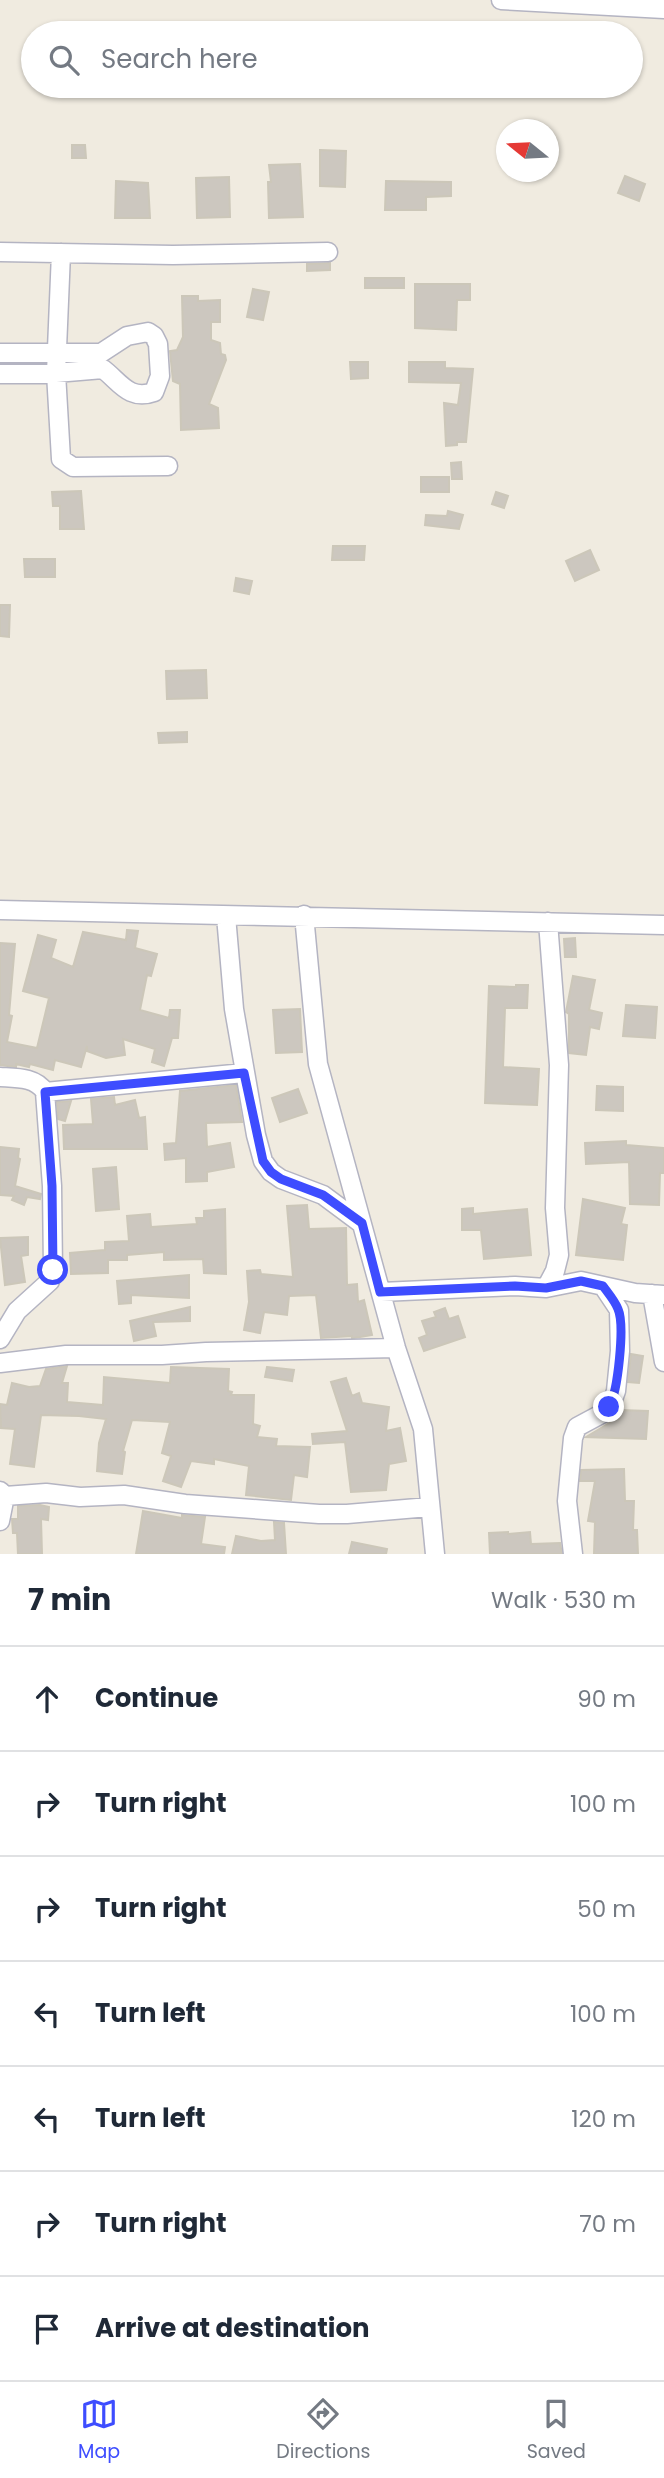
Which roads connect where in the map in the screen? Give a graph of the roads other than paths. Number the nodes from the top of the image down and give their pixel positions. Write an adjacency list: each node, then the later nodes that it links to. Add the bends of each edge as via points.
1 (500, 0): 2 (street)
2 (664, 9)
3 (0, 252): 5 (street)
4 (328, 252): 5 (street)
5 (61, 253): 7 (street)
6 (0, 353): 7 (street)
7 (57, 353): 8 (street); 8 (street, via 101,353 127,335 148,332 158,344 160,376 154,392 142,395 128,392 103,369)
8 (56, 373): 9 (street); 10 (street, via 59,450 64,463 73,467)
9 (0, 374)
10 (168, 466)
11 (0, 910): 13 (street)
12 (304, 915): 13 (street); 14 (street); 19 (street, via 318,1064)
13 (226, 916): 16 (street)
14 (548, 922): 15 (street); 20 (street, via 559,1065 555,1208)
15 (664, 925)
16 (244, 1073): 18 (street); 19 (street, via 263,1161 271,1172 323,1195)
17 (0, 1077): 18 (street, via 31,1081)
18 (45, 1092): 27 (street, via 52,1277 17,1311)
19 (362, 1223): 24 (street)
20 (559, 1255): 21 (street); 23 (street)
21 (581, 1281): 22 (street); 23 (street)
22 (603, 1286): 25 (street); 26 (street)
23 (546, 1288): 24 (street)
24 (380, 1292): 28 (street)
25 (650, 1294): 26 (street); 30 (street)
26 (619, 1310): 35 (street, via 620,1351 612,1402 601,1415 577,1427 572,1441 567,1501)
27 (0, 1339)
28 (396, 1348): 29 (street); 32 (street, via 423,1429)
29 (4, 1358)
30 (664, 1362)
31 (3, 1493): 32 (street, via 124,1494 216,1507 320,1514); 33 (street)
32 (429, 1507): 34 (street)
33 (0, 1521)
34 (435, 1554)
35 (573, 1554)

